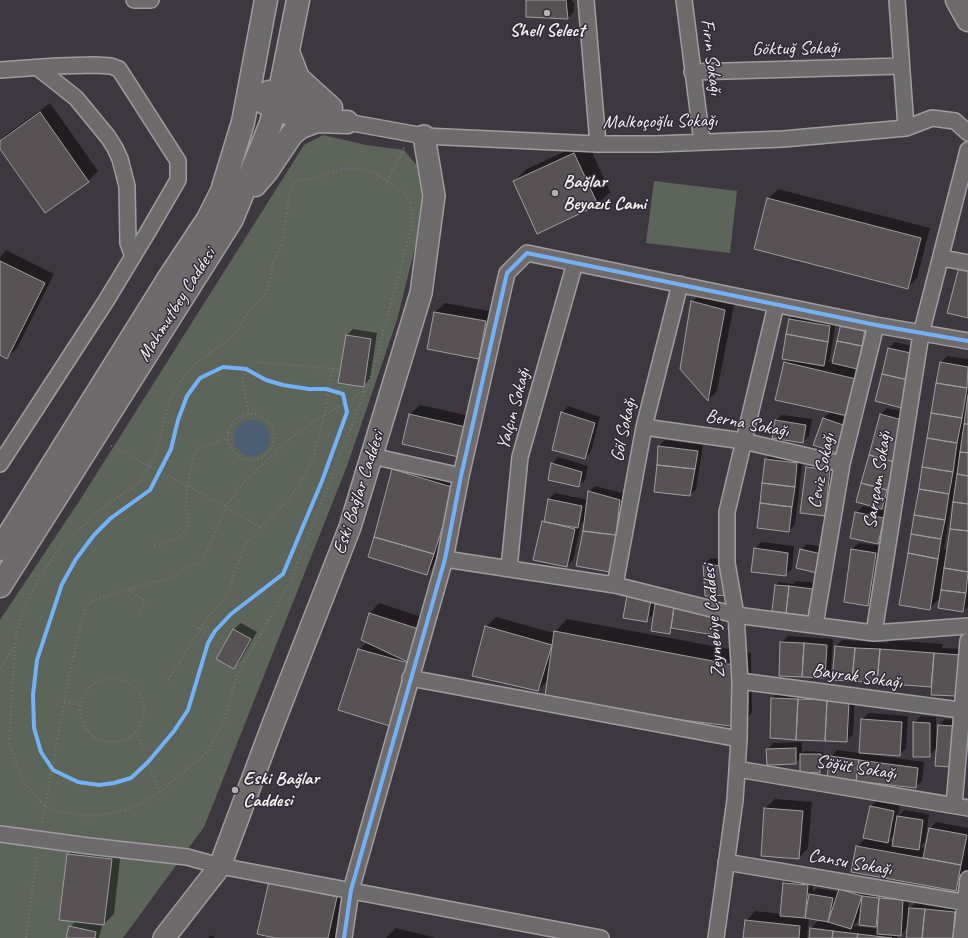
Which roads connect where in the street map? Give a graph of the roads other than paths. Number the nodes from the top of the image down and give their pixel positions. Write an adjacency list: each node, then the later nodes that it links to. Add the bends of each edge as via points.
1 (134, 0): 2 (street)
2 (151, 0)
3 (266, 0): 13 (main road, Mahmutbey Caddesi)
4 (298, 0): 8 (main road, Mahmutbey Caddesi)
5 (586, 0): 21 (street)
6 (684, 0): 12 (street, Fırın Sokağı)
7 (897, 0): 9 (street)
8 (288, 52): 14 (main road, Mahmutbey Caddesi); 16 (main road, via 298,78)
9 (901, 66): 12 (street, Göktuğ Sokağı); 17 (street)
10 (38, 68): 11 (street); 24 (street, via 76,98 115,148 127,186 128,243); 24 (street, via 95,65 119,69 178,161 178,180)
11 (0, 70)
12 (692, 72): 20 (street, Fırın Sokağı)
13 (248, 90): 14 (main road, via 258,100); 39 (main road, Mahmutbey Caddesi, via 234,154 222,191 208,219)
14 (278, 101): 15 (main road, via 296,117); 16 (main road, via 299,101); 23 (main road, Mahmutbey Caddesi, via 265,143)
15 (317, 121): 16 (main road); 23 (main road, via 301,127 292,134 268,171)
16 (347, 122): 19 (street, Malkoçoğlu Sokağı)
17 (906, 128): 18 (street, Malkoçoğlu Sokağı, via 932,118 954,121); 20 (street, Malkoçoğlu Sokağı)
18 (968, 133)
19 (418, 135): 21 (street, Malkoçoğlu Sokağı); 35 (main road, Eski Bağlar Caddesi, via 434,196 421,293)
20 (702, 142): 21 (street, Malkoçoğlu Sokağı)
21 (598, 144)
22 (968, 150): 25 (street)
23 (239, 204): 43 (main road, Mahmutbey Caddesi, via 232,219)
24 (133, 257): 36 (street)
25 (942, 258): 27 (street); 31 (street)
26 (576, 263): 28 (street); 38 (street, via 527,252 507,273); 41 (street, Yalçın Sokağı, via 520,457)
27 (968, 264)
28 (680, 284): 29 (street); 33 (street, Göl Sokağı)
29 (776, 305): 30 (street); 34 (street, Zeynebiye Caddesi)
30 (876, 325): 31 (street); 37 (street, Ceviz Sokağı)
31 (922, 334): 32 (street); 47 (street, Sarıçam Sokağı)
32 (968, 341)
33 (644, 427): 34 (street, Berna Sokağı); 42 (street, Göl Sokağı)
34 (743, 441): 37 (street, Berna Sokağı); 44 (street, Zeynebiye Caddesi, via 727,512 727,563)
35 (372, 456): 38 (street); 57 (main road, Eski Bağlar Caddesi, via 350,527)
36 (0, 464)
37 (842, 464): 45 (street, Ceviz Sokağı)
38 (461, 476): 40 (street)
39 (0, 549)
40 (445, 559): 41 (street); 49 (street)
41 (509, 568): 42 (street)
42 (615, 585): 44 (street)
43 (0, 586)
44 (736, 615): 45 (street); 50 (street, Zeynebiye Caddesi)
45 (815, 625): 47 (street)
46 (968, 626): 47 (street)
47 (874, 633)
48 (968, 641): 51 (street)
49 (410, 678): 52 (street); 59 (street)
50 (740, 681): 51 (street, Bayrak Sokağı); 52 (street, Zeynebiye Caddesi)
51 (964, 711): 54 (street)
52 (739, 739): 53 (street, Zeynebiye Caddesi)
53 (737, 769): 54 (street, Söğüt Sokağı); 56 (street, Zeynebiye Caddesi)
54 (961, 806)
55 (0, 834): 57 (street, via 187,857)
56 (726, 862): 60 (street, Cansu Sokağı); 65 (street, Zeynebiye Caddesi)
57 (220, 866): 59 (street); 62 (main road, Eski Bağlar Caddesi)
58 (968, 879): 60 (street)
59 (351, 890): 61 (street); 63 (street)
60 (966, 903): 66 (street)
61 (584, 937): 64 (street)
62 (164, 938)
63 (344, 938)
64 (601, 938)
65 (716, 938)
66 (961, 938)

